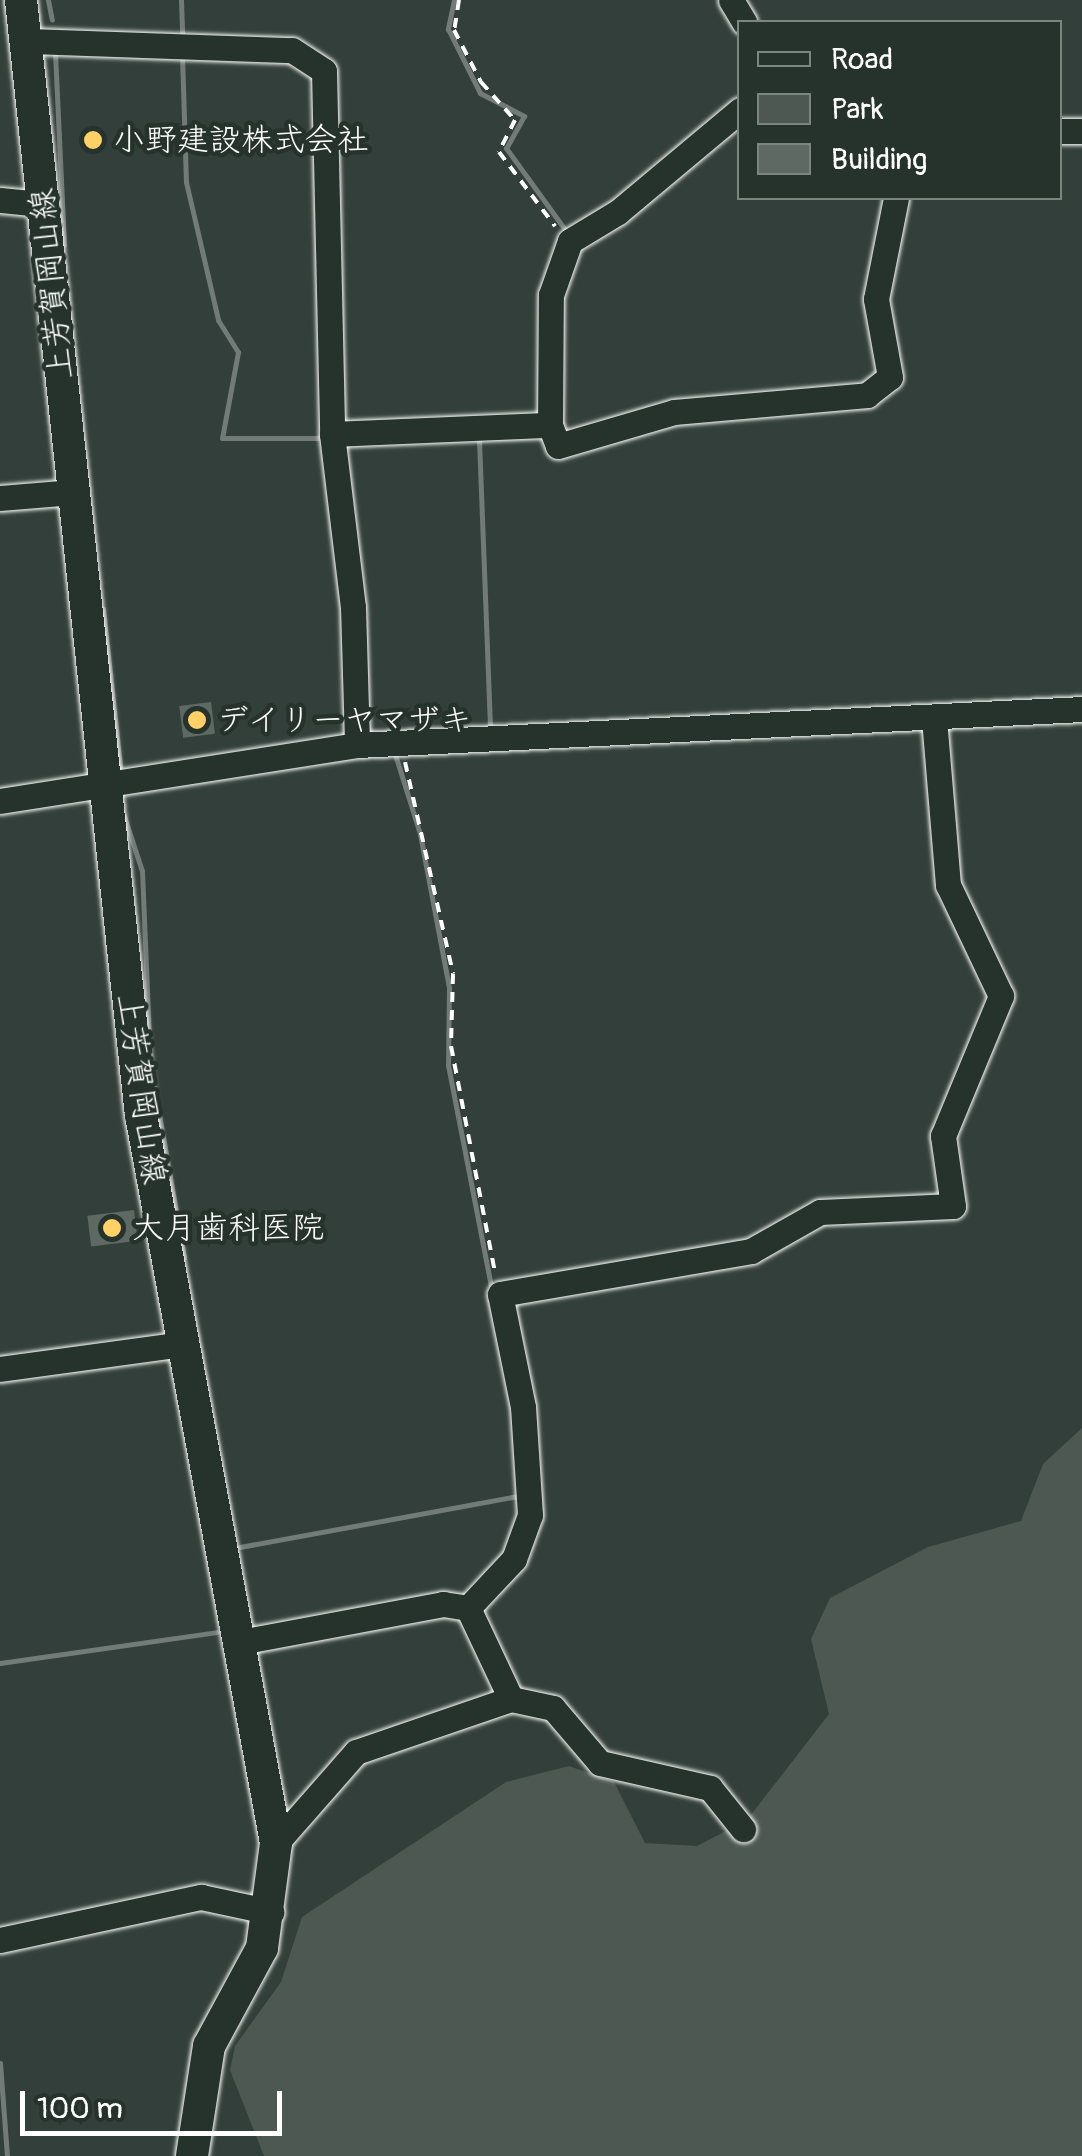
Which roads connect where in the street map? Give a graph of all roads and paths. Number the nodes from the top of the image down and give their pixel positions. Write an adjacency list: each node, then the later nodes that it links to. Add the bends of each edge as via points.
1 (20, 0): 3 (main road, 上芳賀岡山線)
2 (459, 0): 8 (path, via 454,30 480,82 510,107 498,152)
3 (30, 40): 7 (main road, 上芳賀岡山線); 10 (street, via 292,50 320,62)
4 (737, 113): 8 (street, via 618,212)
5 (0, 200): 7 (street)
6 (896, 200): 9 (street, via 876,299 890,376 867,396 674,412 622,433)
7 (42, 204): 11 (main road, 上芳賀岡山線)
8 (571, 241): 9 (street, via 550,295)
9 (553, 432): 10 (street)
10 (332, 434): 16 (street, via 354,607)
11 (73, 492): 12 (street); 17 (main road, 上芳賀岡山線)
12 (0, 498)
13 (1082, 708): 14 (street)
14 (934, 718): 15 (street); 19 (street, via 948,884 1001,996 946,1124 952,1206 820,1212 751,1251)
15 (399, 743): 16 (street); 19 (path, via 432,859 456,996 451,1046)
16 (357, 745): 17 (street)
17 (100, 782): 18 (street); 20 (main road, 上芳賀岡山線, via 141,1114)
18 (0, 802)
19 (500, 1294): 22 (street, via 523,1407 530,1515 514,1559)
20 (182, 1344): 21 (street); 23 (main road, 上芳賀岡山線)
21 (0, 1369)
22 (468, 1608): 23 (street, via 443,1604); 24 (street)
23 (240, 1642): 26 (main road, 上芳賀岡山線)
24 (511, 1699): 25 (street, via 552,1708 600,1763 710,1788); 26 (street, via 356,1752)
25 (743, 1829)
26 (276, 1843): 27 (main road, 上芳賀岡山線)
27 (271, 1912): 28 (street, via 201,1898); 29 (main road, 上芳賀岡山線, via 209,2046)
28 (0, 1940)
29 (192, 2156)

